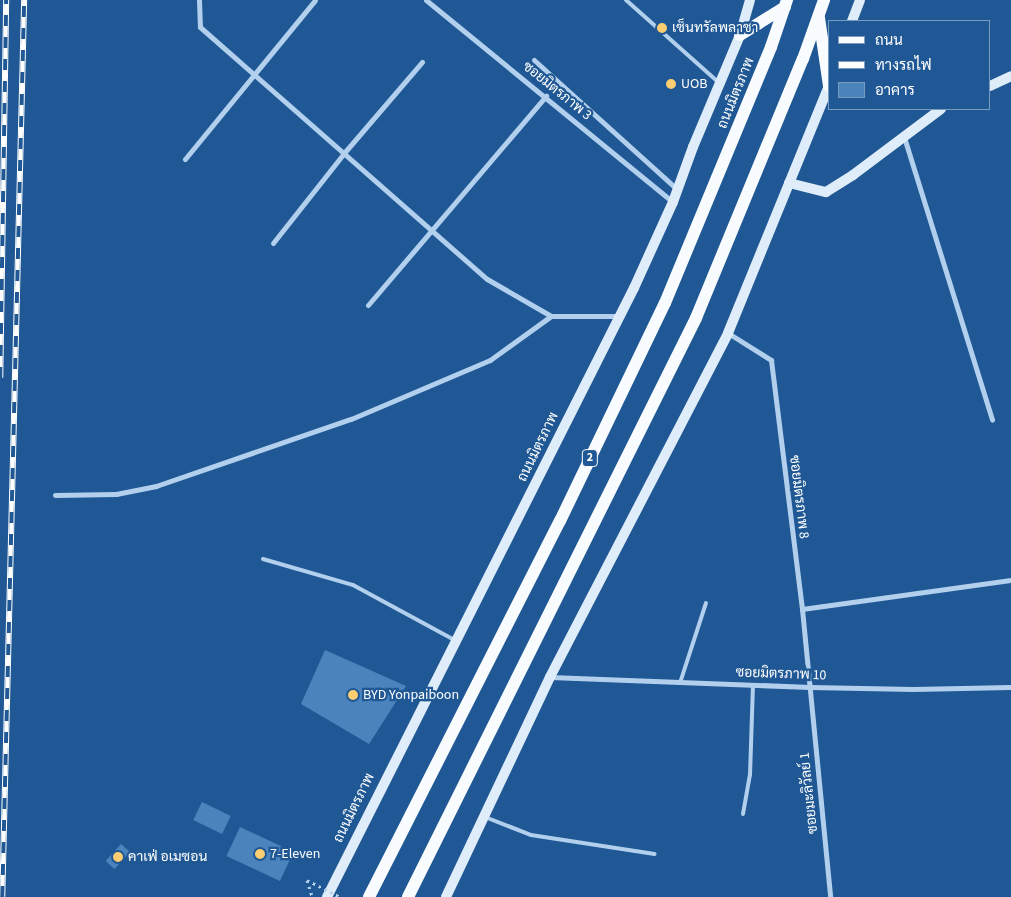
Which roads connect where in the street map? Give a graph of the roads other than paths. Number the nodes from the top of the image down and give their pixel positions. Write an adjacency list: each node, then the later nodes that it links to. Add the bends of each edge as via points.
1 (199, 0): 14 (street, via 200,26)
2 (315, 0): 14 (street)
3 (426, 0): 20 (street, ซอยมิตรภาพ 3)
4 (626, 0): 17 (lane)
5 (750, 0): 11 (main road, ถนนมิตรภาพ)
6 (824, 0): 9 (main road)
7 (860, 0): 10 (main road)
8 (786, 3): 11 (main road); 50 (main road, ถนนมิตรภาพ / 2, via 771,47 665,303 560,521)
9 (818, 16): 16 (main road); 51 (main road, via 696,318)
10 (852, 20)
11 (740, 35): 17 (main road, ถนนมิตรภาพ)
12 (534, 60): 26 (street)
13 (422, 62): 23 (street)
14 (255, 75): 23 (street); 24 (street)
15 (1011, 76): 18 (main road)
16 (828, 79)
17 (720, 83): 26 (main road, ถนนมิตรภาพ)
18 (991, 86)
19 (828, 87): 25 (main road)
20 (546, 96): 27 (street, ซอยมิตรภาพ 3); 28 (street)
21 (940, 110): 22 (main road)
22 (904, 137): 25 (main road, via 826,192); 34 (street)
23 (344, 153): 28 (street); 29 (street)
24 (185, 159)
25 (789, 183): 33 (main road)
26 (677, 189): 27 (main road, ถนนมิตรภาพ)
27 (673, 202): 32 (main road, ถนนมิตรภาพ)
28 (434, 231): 30 (street); 31 (street, via 487,279)
29 (273, 243)
30 (368, 305)
31 (551, 316): 32 (street); 35 (street, via 490,360 351,419 156,486 116,494)
32 (620, 316): 40 (main road, ถนนมิตรภาพ)
33 (728, 333): 39 (street, ซอยมิตรภาพ 8, via 771,360); 41 (main road)
34 (992, 420)
35 (55, 495)
36 (263, 559): 40 (lane, via 354,585)
37 (1011, 580): 39 (street)
38 (706, 603): 42 (lane)
39 (802, 609): 44 (street, ซอยมิตรภาพ 8)
40 (456, 641): 49 (main road, ถนนมิตรภาพ)
41 (550, 677): 42 (street, ซอยมิตรภาพ 10); 47 (main road)
42 (680, 682): 43 (street, ซอยมิตรภาพ 10)
43 (753, 685): 44 (street, ซอยมิตรภาพ 10); 46 (lane, via 750,775)
44 (810, 687): 45 (street, ซอยมิตรภาพ 10); 53 (street, ซอยมะลิวัลย์ 1)
45 (1011, 687)
46 (743, 814)
47 (485, 817): 48 (lane, via 531,835); 52 (main road)
48 (655, 854)
49 (327, 897)
50 (369, 897)
51 (408, 897)
52 (446, 897)
53 (830, 897)

